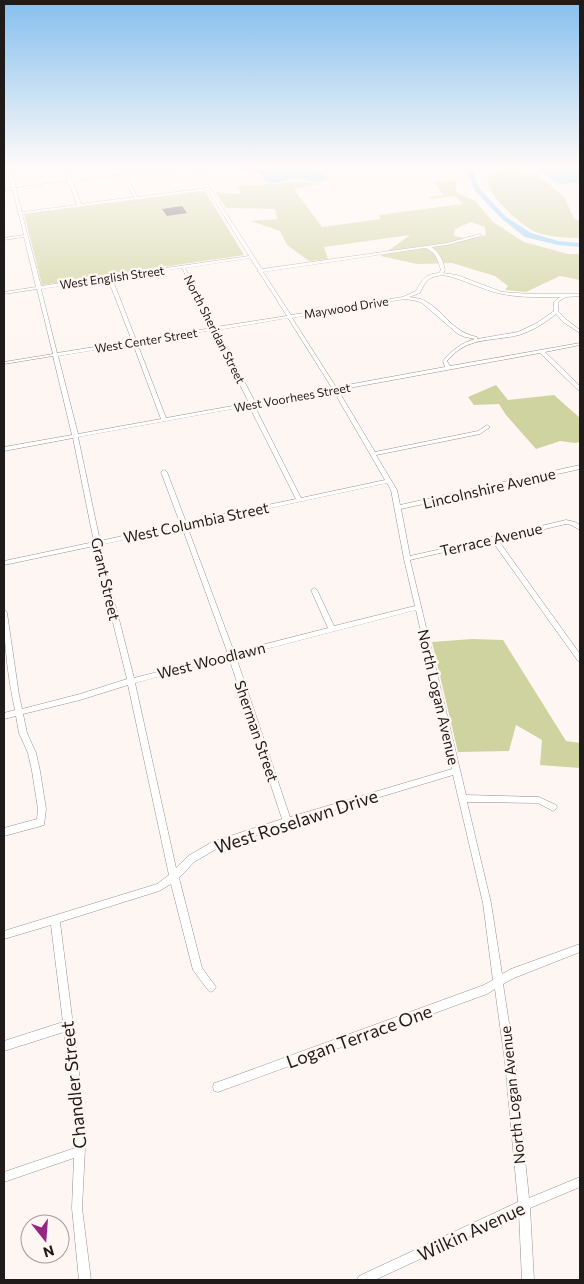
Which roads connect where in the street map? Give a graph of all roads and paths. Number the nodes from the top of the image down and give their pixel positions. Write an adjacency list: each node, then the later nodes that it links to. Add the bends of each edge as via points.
1 (23, 227): 4 (street, Grant Street)
2 (232, 227): 7 (street, North Logan Avenue)
3 (480, 235): 6 (street, via 456,243)
4 (25, 236): 5 (street); 12 (street, Grant Street)
5 (4, 238)
6 (425, 247): 9 (street); 10 (street, via 440,257)
7 (250, 257): 8 (street, West English Street); 9 (street, North Logan Avenue)
8 (183, 267): 11 (street, West English Street); 23 (street, North Sheridan Street)
9 (259, 270): 22 (street, North Logan Avenue)
10 (441, 272): 13 (street, Maywood Drive, via 420,284); 16 (street, via 500,293)
11 (110, 278): 12 (street, West English Street); 27 (street)
12 (37, 288): 14 (street, West English Street); 31 (street, Grant Street)
13 (418, 292): 18 (street, Maywood Drive); 19 (street)
14 (4, 293)
15 (580, 295): 17 (street)
16 (544, 296): 17 (street); 20 (street)
17 (564, 296): 20 (street)
18 (404, 298): 19 (street, Maywood Drive); 22 (street, Maywood Drive)
19 (423, 301): 25 (street)
20 (556, 302): 21 (street)
21 (556, 311): 24 (street); 26 (street, via 520,332)
22 (289, 317): 23 (street, West Center Street); 34 (street, North Logan Avenue)
23 (215, 329): 27 (street, West Center Street); 36 (street, North Sheridan Street)
24 (580, 332)
25 (458, 334): 26 (street); 29 (street)
26 (478, 339): 29 (street)
27 (134, 342): 31 (street, West Center Street); 37 (street)
28 (580, 344): 30 (street, West Voorhees Street)
29 (459, 347): 33 (street, via 445,362)
30 (541, 351): 33 (street, West Voorhees Street); 35 (street)
31 (55, 355): 32 (street, West Center Street); 39 (street, Grant Street)
32 (4, 363)
33 (448, 368): 34 (street, West Voorhees Street)
34 (335, 389): 36 (street, West Voorhees Street); 41 (street, North Logan Avenue)
35 (580, 389)
36 (252, 404): 37 (street, West Voorhees Street); 45 (street, North Sheridan Street)
37 (164, 420): 39 (street, West Voorhees Street)
38 (487, 427): 41 (street, via 480,432)
39 (75, 436): 40 (street, West Voorhees Street); 50 (street, Grant Street)
40 (4, 449)
41 (373, 454): 44 (street, North Logan Avenue)
42 (580, 467): 46 (street, Lincolnshire Avenue)
43 (164, 472): 47 (street, Sherman Street)
44 (389, 482): 45 (street, West Columbia Street); 46 (street, North Logan Avenue)
45 (299, 500): 47 (street, West Columbia Street)
46 (398, 508): 51 (street, North Logan Avenue)
47 (182, 525): 50 (street, West Columbia Street); 58 (street, Sherman Street)
48 (578, 526): 49 (street, Terrace Avenue, via 566,522)
49 (493, 538): 51 (street, Terrace Avenue); 59 (street)
50 (97, 543): 52 (street, West Columbia Street); 60 (street, Grant Street)
51 (407, 559): 54 (street, North Logan Avenue)
52 (4, 563)
53 (314, 590): 56 (street)
54 (419, 607): 56 (street, West Woodlawn); 63 (street, North Logan Avenue)
55 (4, 613): 57 (street)
56 (332, 629): 58 (street, West Woodlawn)
57 (5, 632): 61 (street)
58 (231, 655): 60 (street, West Woodlawn); 66 (street, Sherman Street)
59 (580, 659)
60 (131, 681): 61 (street, West Woodlawn); 68 (street, Grant Street)
61 (18, 712): 62 (street, West Woodlawn); 67 (street, via 36,771 42,822)
62 (4, 716)
63 (456, 772): 64 (street, North Logan Avenue); 66 (street, West Roselawn Drive)
64 (462, 798): 65 (street, via 539,800); 72 (street, North Logan Avenue, via 487,903)
65 (553, 807)
66 (288, 821): 68 (street, West Roselawn Drive, via 215,845 191,859)
67 (4, 832)
68 (174, 877): 69 (street, West Roselawn Drive, via 159,887); 73 (street, Grant Street, via 198,970)
69 (55, 920): 70 (street, West Roselawn Drive); 74 (street, Chandler Street)
70 (4, 934)
71 (580, 948): 72 (street, Logan Terrace One)
72 (499, 981): 76 (street, Logan Terrace One, via 478,992); 80 (street, North Logan Avenue)
73 (211, 987)
74 (67, 1026): 75 (street); 77 (street, Chandler Street, via 81,1128)
75 (4, 1046)
76 (218, 1087)
77 (80, 1151): 78 (street); 81 (street, Chandler Street, via 77,1208)
78 (4, 1177)
79 (580, 1182): 80 (street, Wilkin Avenue)
80 (524, 1206): 82 (street, Wilkin Avenue); 83 (street, North Logan Avenue)
81 (85, 1280)
82 (363, 1280)
83 (528, 1280)

